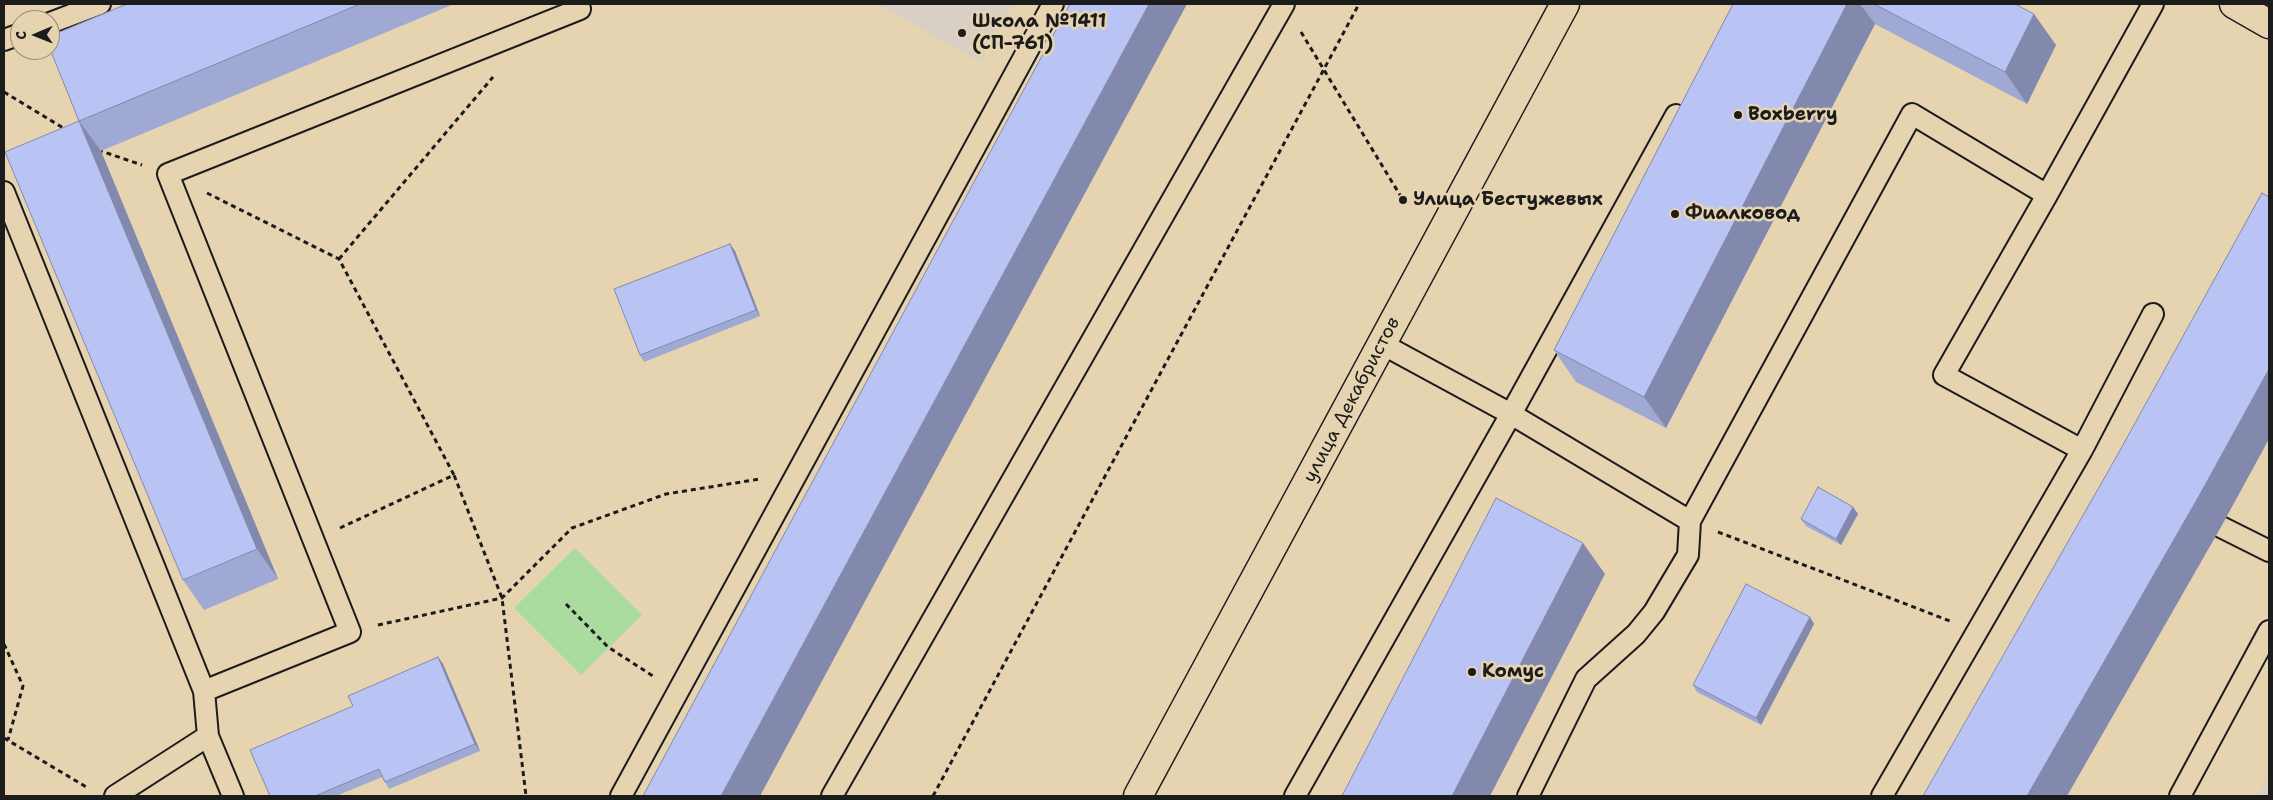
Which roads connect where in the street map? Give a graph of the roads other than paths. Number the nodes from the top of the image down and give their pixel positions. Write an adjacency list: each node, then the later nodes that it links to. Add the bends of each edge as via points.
1 (100, 4): 8 (lane)
2 (578, 4): 21 (lane, via 580,9 168,174 350,632)
3 (1053, 4): 25 (lane)
4 (1284, 4): 26 (lane)
5 (1566, 4): 14 (main road, улица Декабристов)
6 (2153, 4): 12 (lane)
7 (2234, 4): 9 (main road)
8 (60, 18)
9 (2269, 24)
10 (1685, 100): 15 (lane)
11 (4, 192): 21 (lane)
12 (2047, 195): 16 (lane, via 1944,375); 17 (lane, via 1912,114)
13 (2153, 314): 16 (lane)
14 (1382, 344): 15 (lane); 27 (main road, улица Декабристов)
15 (1511, 414): 17 (lane); 28 (lane)
16 (2082, 450): 30 (lane)
17 (1690, 520): 29 (lane, via 1688,555 1654,612 1636,634 1586,679)
18 (2221, 527): 19 (lane)
19 (2269, 551)
20 (2269, 631): 31 (lane)
21 (204, 691): 22 (lane)
22 (208, 736): 23 (lane); 24 (lane)
23 (115, 796)
24 (233, 796)
25 (621, 796)
26 (832, 796)
27 (1138, 796)
28 (1295, 796)
29 (1528, 796)
30 (1882, 796)
31 (2180, 796)

